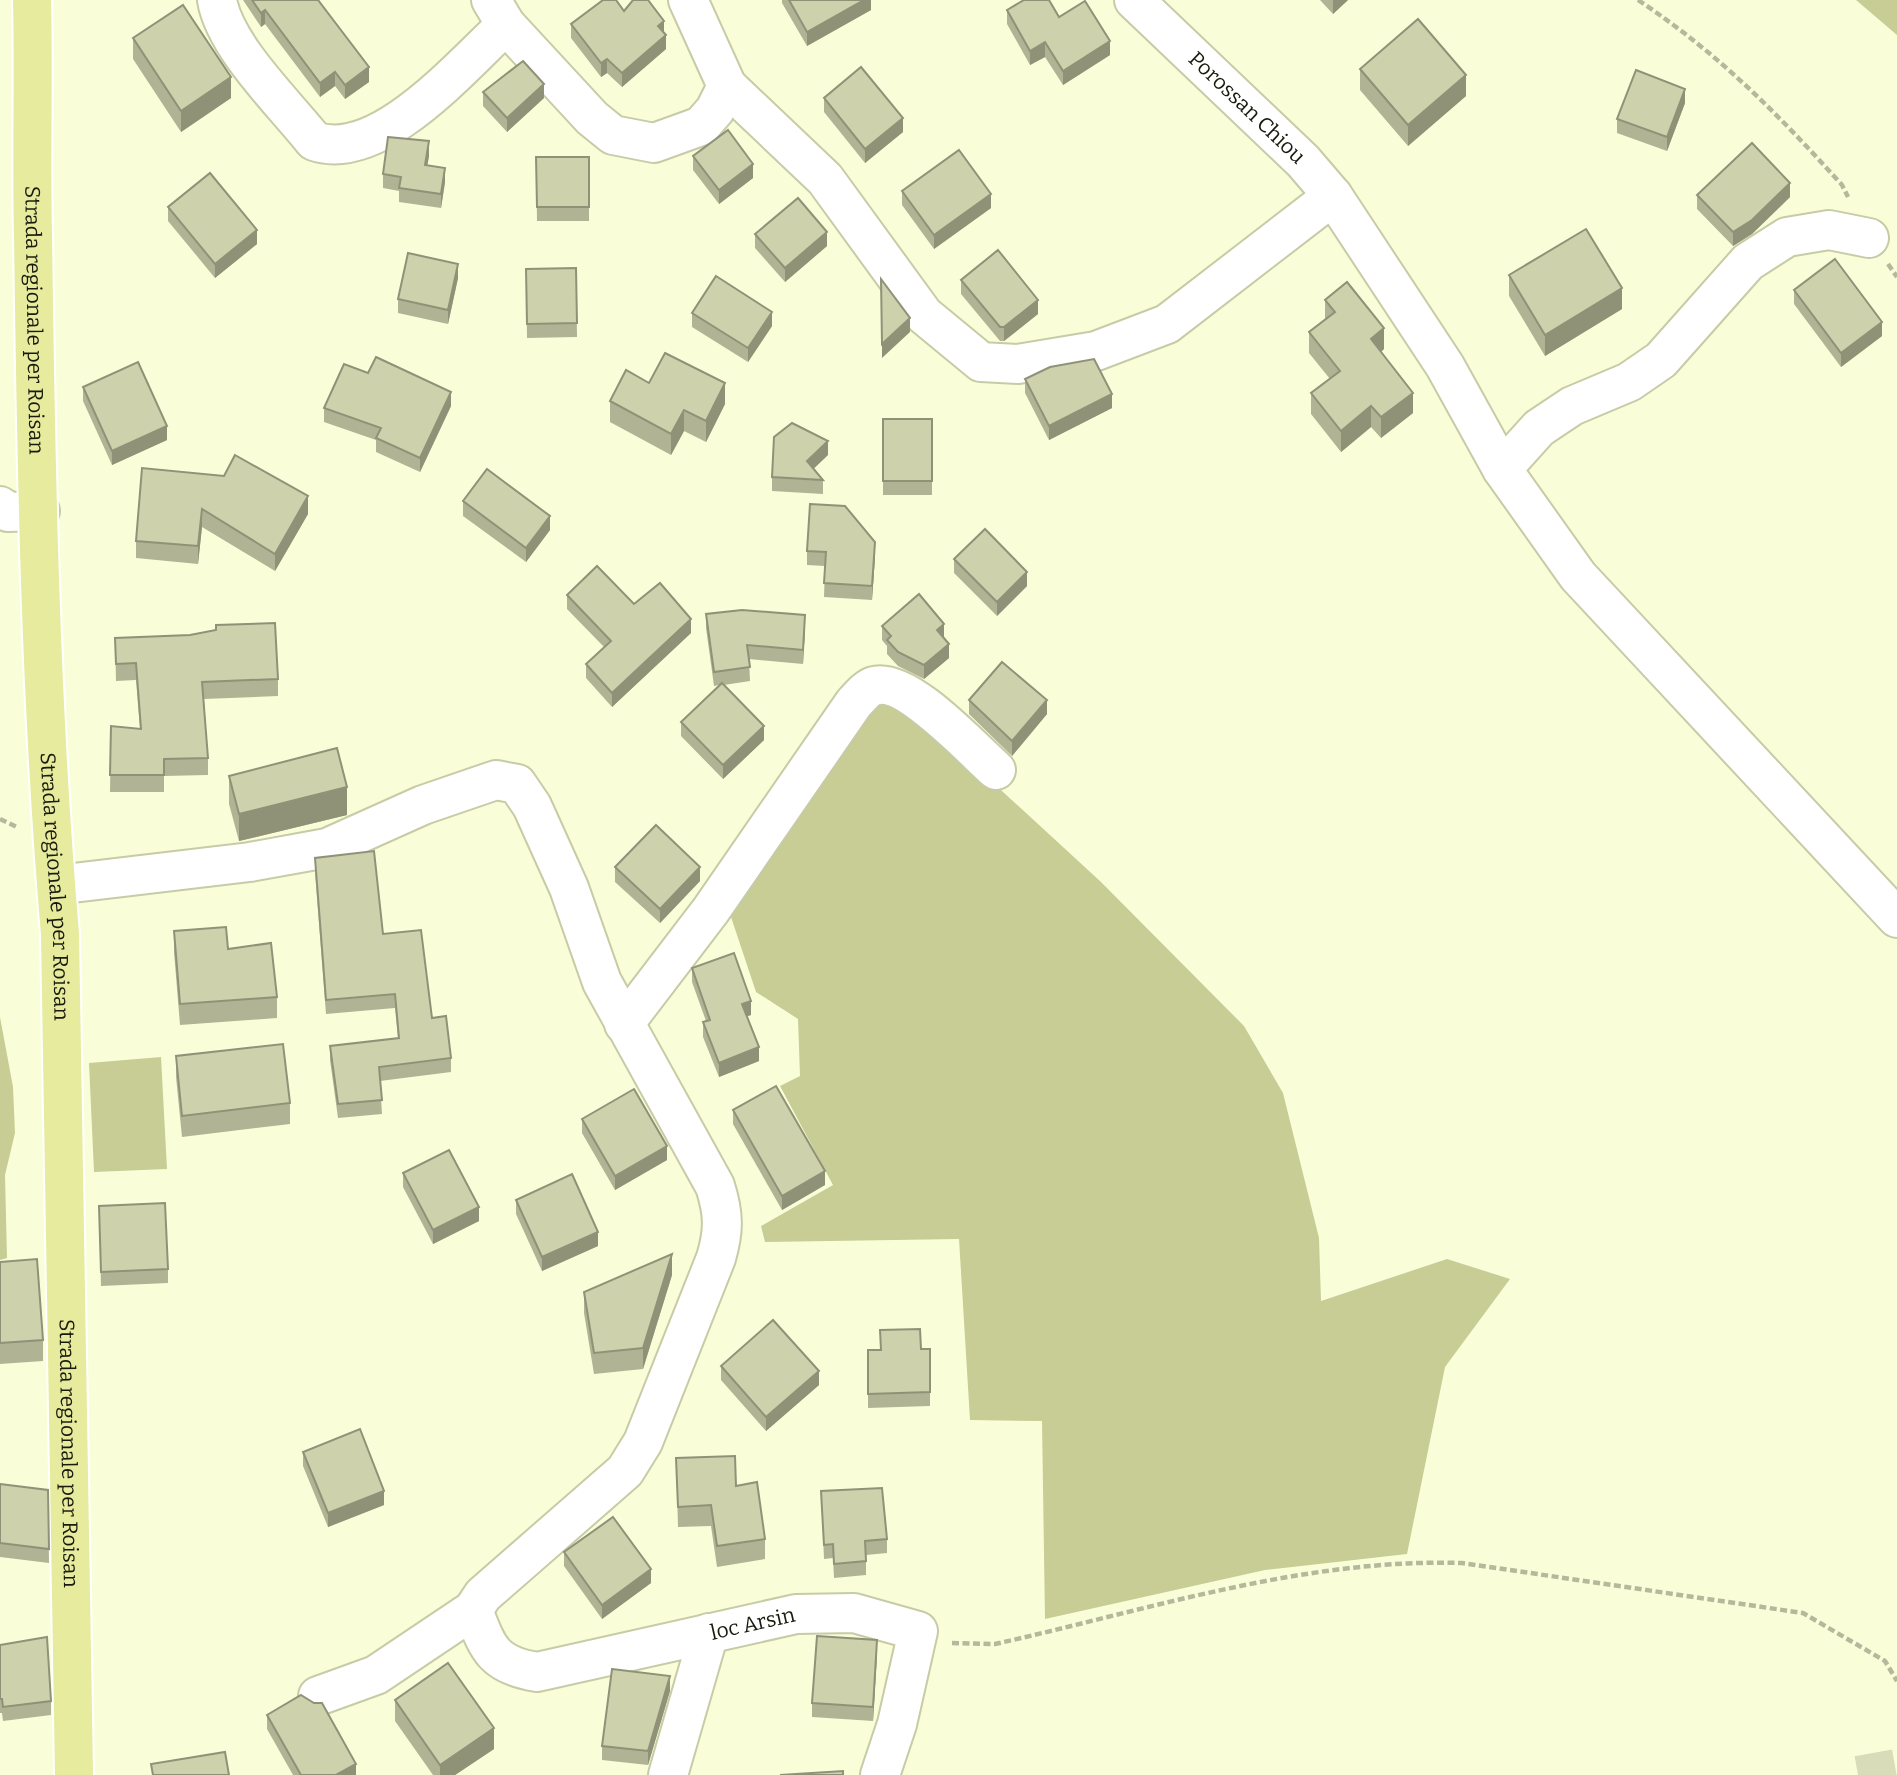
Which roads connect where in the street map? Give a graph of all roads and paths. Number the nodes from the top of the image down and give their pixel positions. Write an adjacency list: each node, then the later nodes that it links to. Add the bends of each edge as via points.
1 (32, 0): 12 (main road, Strada regionale per Roisan)
2 (217, 0): 6 (street, via 220,15 240,49 314,141 326,145 347,145 401,121)
3 (688, 0): 7 (street)
4 (1134, 0): 8 (street, Porossan Chiou, via 1303,161)
5 (1638, 0): 9 (path, via 1700,43 1776,113 1842,185)
6 (498, 13): 7 (street, via 592,118 613,135 654,143 701,126)
7 (727, 86): 8 (street, via 825,179 924,315 981,362 1018,364 1096,351 1167,324)
8 (1341, 209): 10 (street, Porossan Chiou, via 1445,366)
9 (1869, 238): 10 (street, via 1829,230 1787,237 1748,262 1661,360 1629,382 1572,406 1539,428)
10 (1502, 469): 15 (street, Porossan Chiou, via 1578,576)
11 (0, 506): 12 (street, via 8,512)
12 (40, 511): 14 (main road, Strada regionale per Roisan)
13 (996, 770): 16 (street, via 908,693 888,685 872,686 854,703 710,910)
14 (56, 886): 16 (street, via 327,848 423,805 496,780 517,784 532,806 569,888 602,982); 22 (main road, Strada regionale per Roisan)
15 (1897, 918)
16 (624, 1024): 17 (street, via 715,1186 724,1212 724,1230 643,1442 625,1471 483,1595)
17 (473, 1610): 19 (street, loc Arsin, via 496,1658 513,1669 537,1672); 21 (street, via 376,1675)
18 (918, 1631): 19 (street, loc Arsin, via 854,1613 796,1614); 20 (path, via 959,1645 995,1644 1292,1576 1408,1561 1462,1563 1803,1613 1885,1661); 24 (street)
19 (709, 1633): 23 (street)
20 (1897, 1681)
21 (318, 1696)
22 (74, 1775)
23 (668, 1775)
24 (880, 1775)

